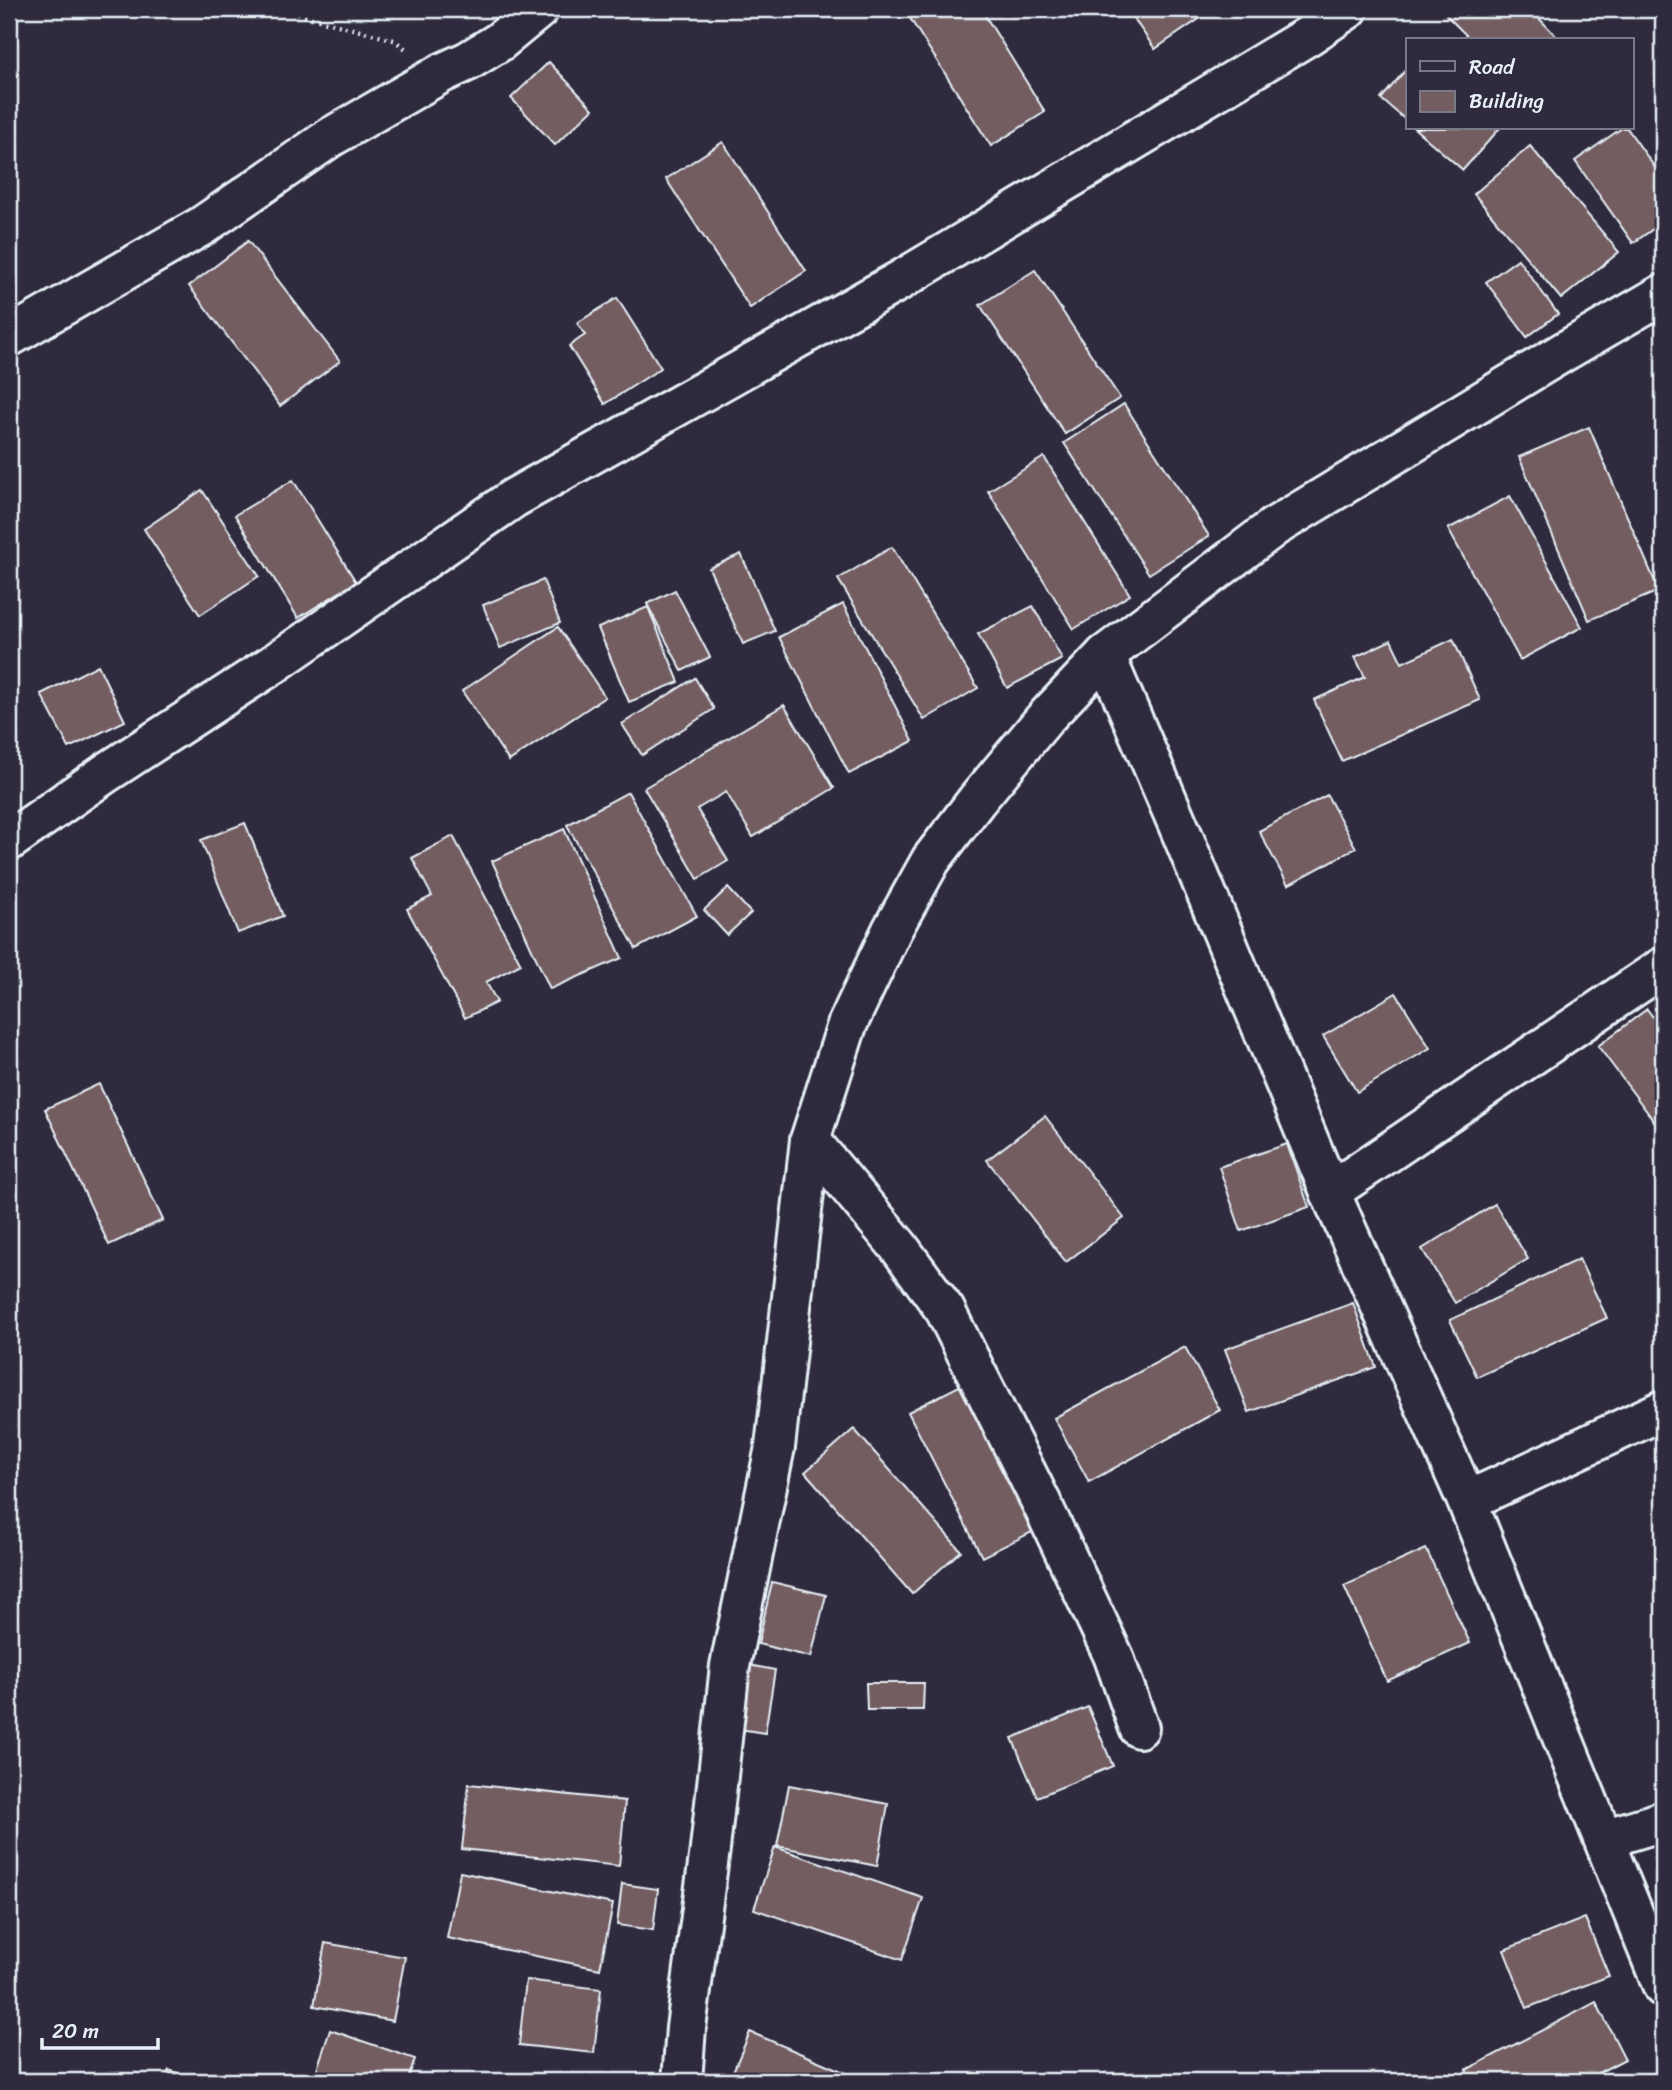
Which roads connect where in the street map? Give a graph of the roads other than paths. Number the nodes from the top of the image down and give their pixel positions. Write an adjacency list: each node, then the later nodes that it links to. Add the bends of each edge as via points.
1 (539, 9): 4 (street, via 499,42 331,136 202,226)
2 (1348, 9): 6 (street, via 899,281 514,498)
3 (1663, 294): 5 (street, via 1273,527)
4 (9, 337)
5 (1105, 655): 8 (street, via 1046,717 932,860 892,930 848,1025); 9 (street)
6 (9, 841)
7 (1663, 967): 9 (street)
8 (810, 1140): 12 (street, via 945,1310 1113,1655); 16 (street, via 775,1447 730,1666)
9 (1329, 1192): 11 (street)
10 (1663, 1410): 11 (street)
11 (1467, 1501): 14 (street)
12 (1139, 1728)
13 (1663, 1821): 14 (street)
14 (1604, 1839): 15 (street)
15 (1663, 1987)
16 (682, 2081)

